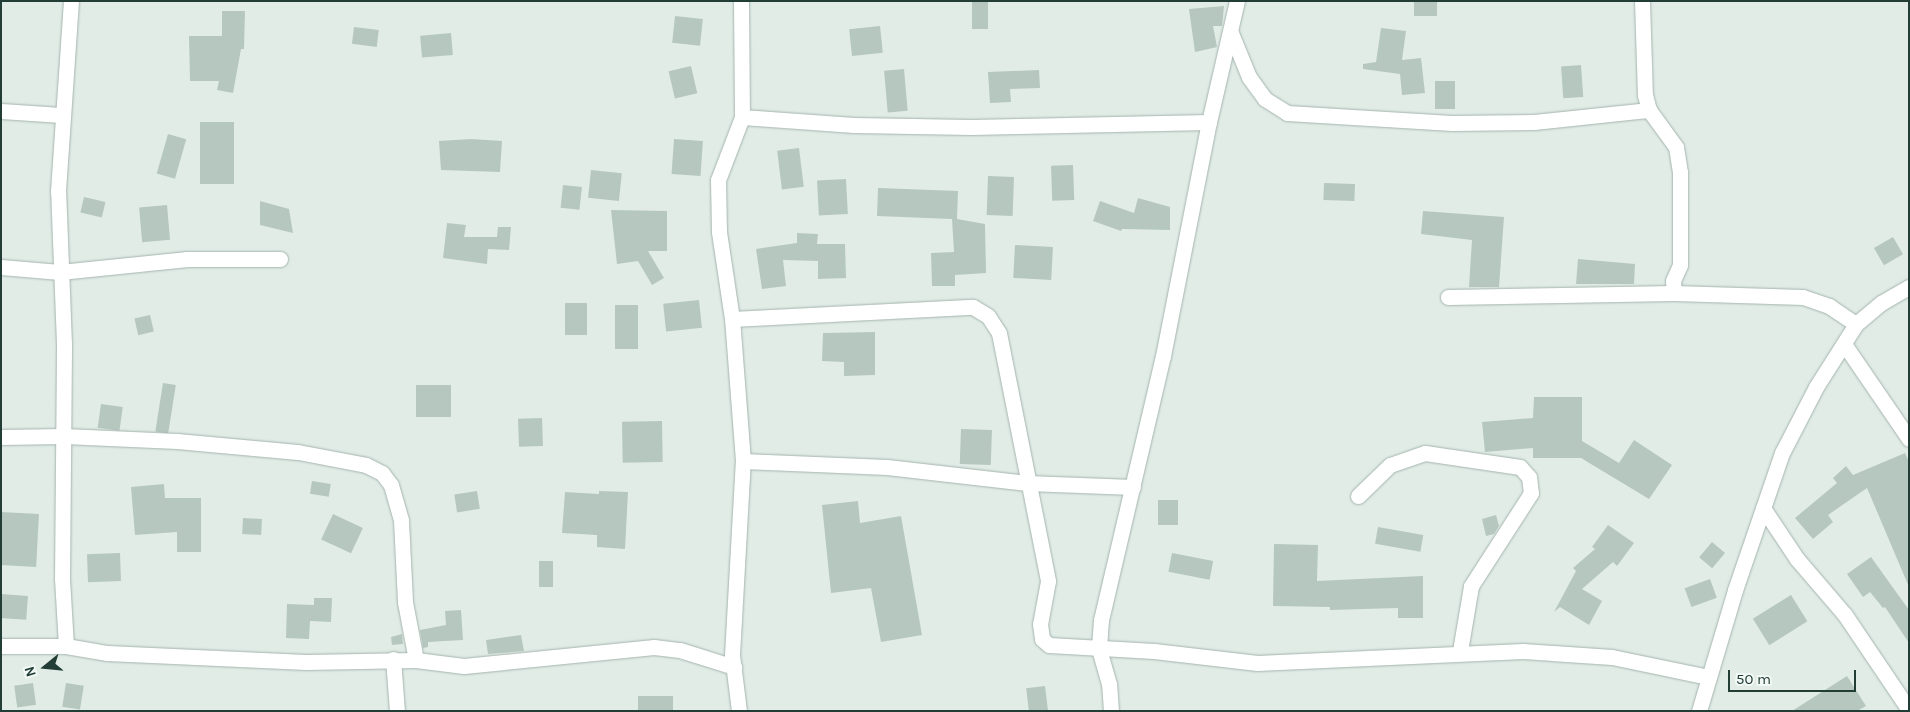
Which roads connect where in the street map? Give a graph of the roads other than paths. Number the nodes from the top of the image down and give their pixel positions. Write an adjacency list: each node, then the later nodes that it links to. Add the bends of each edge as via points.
1 (71, 1): 8 (street)
2 (741, 1): 9 (street)
3 (1237, 1): 5 (street)
4 (1642, 1): 6 (street, via 1645,95)
5 (1231, 33): 6 (street, via 1254,84 1265,100 1287,113 1452,123 1544,122); 10 (street)
6 (1649, 110): 15 (street, via 1676,147 1680,172 1680,265 1673,280)
7 (1, 111): 8 (street)
8 (61, 116): 13 (street, via 58,191)
9 (742, 117): 10 (street, via 854,125 971,127); 17 (street, via 718,180 719,232)
10 (1208, 122): 25 (street, via 1163,356)
11 (280, 259): 13 (street, via 187,259)
12 (1, 267): 13 (street)
13 (60, 272): 20 (street)
14 (1909, 287): 18 (street, via 1881,303)
15 (1674, 293): 16 (street); 18 (street, via 1803,297 1829,306)
16 (1448, 297)
17 (732, 319): 23 (street); 24 (street, via 973,307 988,316 999,333)
18 (1856, 324): 19 (street)
19 (1844, 344): 22 (street); 27 (street, via 1816,387 1782,453)
20 (64, 436): 21 (street); 29 (street, via 62,579); 33 (street, via 177,441 298,452 366,465 382,473 391,485 401,520 406,612)
21 (1, 437)
22 (1909, 439)
23 (743, 461): 24 (street, via 887,467); 34 (street)
24 (1027, 483): 25 (street); 30 (street, via 1048,581 1040,624 1042,639 1049,646)
25 (1133, 487): 30 (street, via 1101,620)
26 (1358, 496): 31 (street, via 1390,465 1425,453 1520,467 1529,477 1531,493 1471,586)
27 (1763, 508): 35 (street); 36 (street, via 1797,559 1845,615)
28 (1, 646): 29 (street)
29 (66, 646): 32 (street, via 107,653 278,661)
30 (1099, 648): 31 (street, via 1257,663 1375,659); 39 (street, via 1109,684)
31 (1460, 651): 35 (street, via 1523,650 1612,657)
32 (393, 659): 33 (street); 37 (street)
33 (416, 660): 34 (street, via 441,666 464,666 654,647 680,650)
34 (734, 667): 38 (street)
35 (1709, 677): 40 (street)
36 (1909, 710)
37 (397, 711)
38 (739, 711)
39 (1111, 711)
40 (1699, 711)

